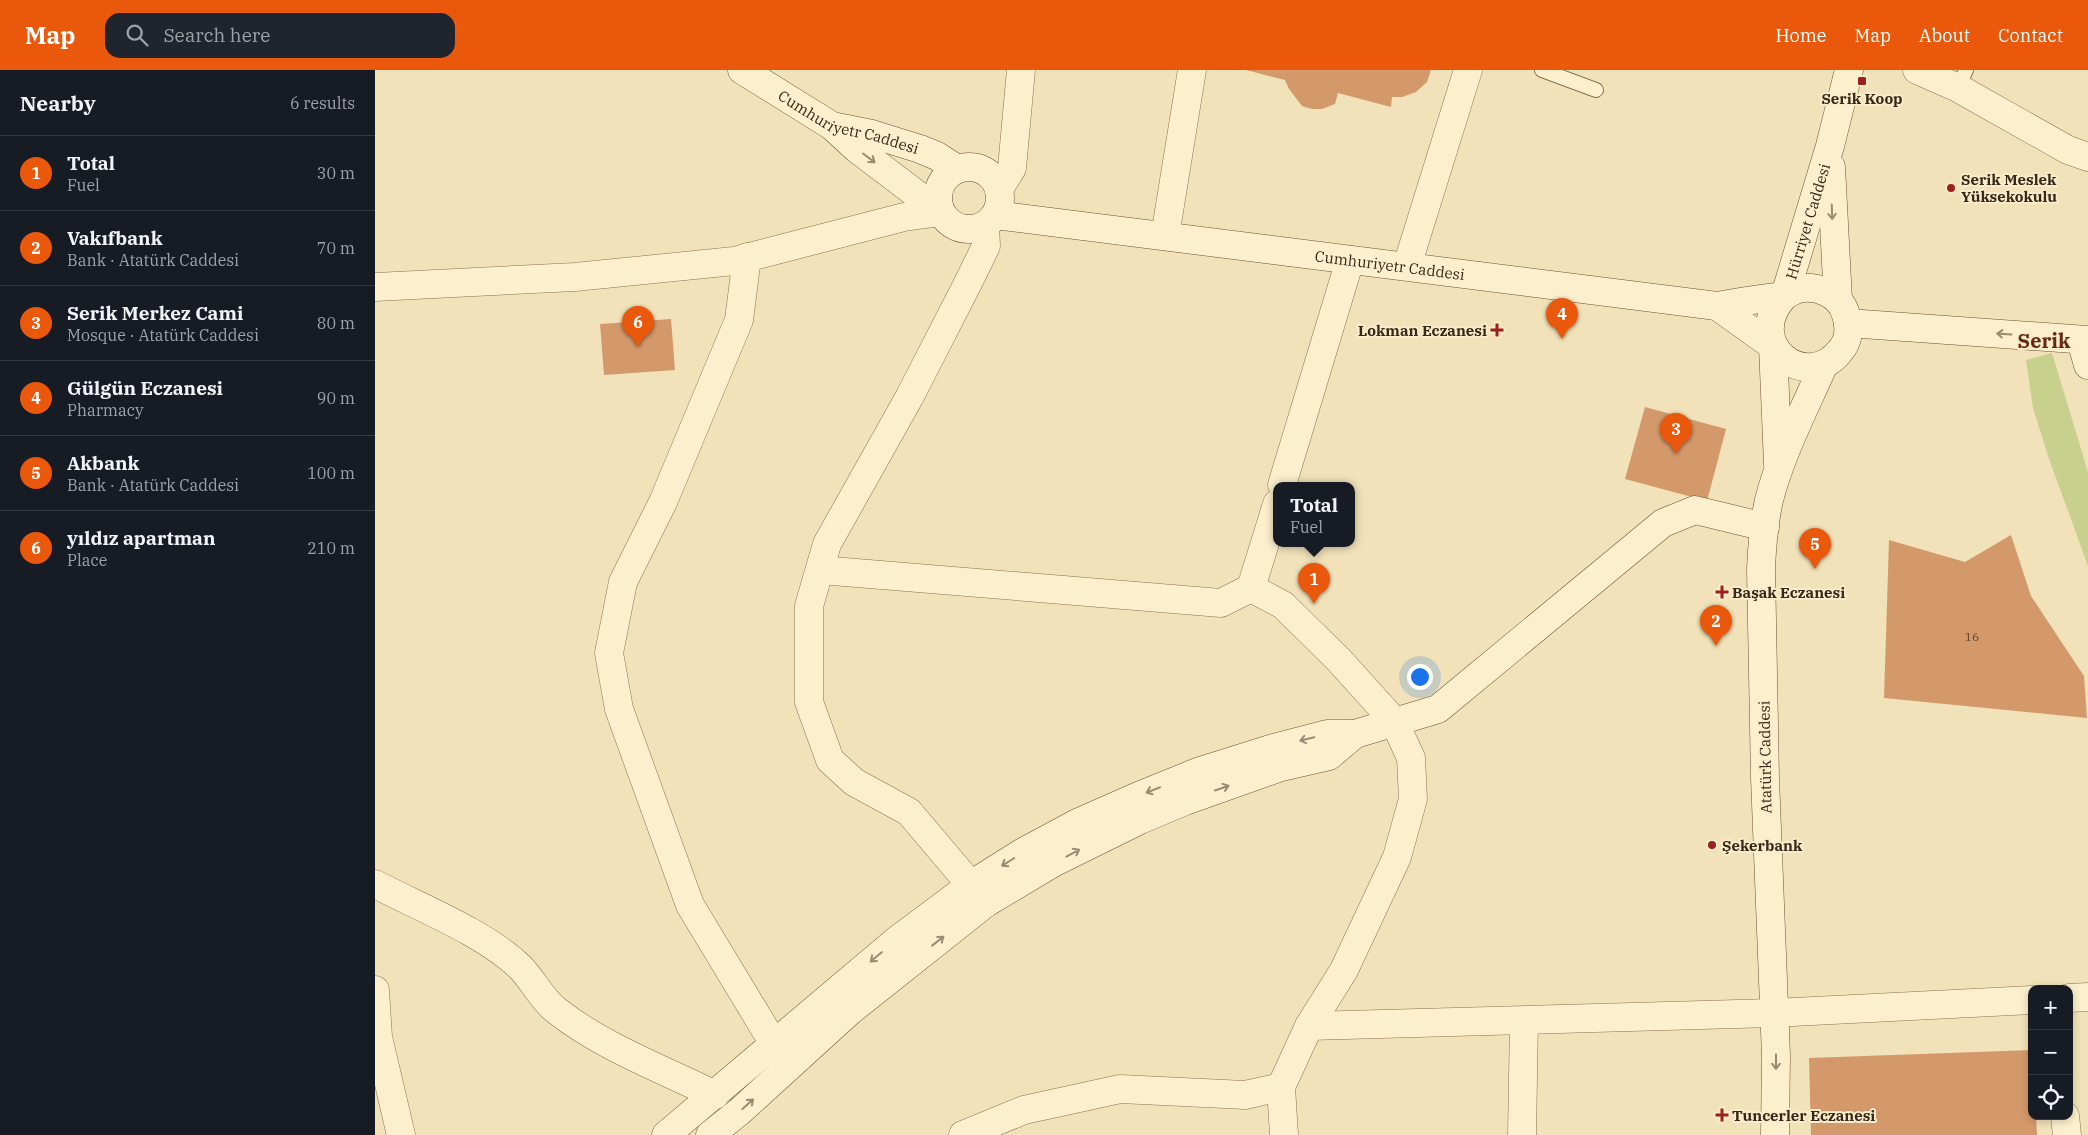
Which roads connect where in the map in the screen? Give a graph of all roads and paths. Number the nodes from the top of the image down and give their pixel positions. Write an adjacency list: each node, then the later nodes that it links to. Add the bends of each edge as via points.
1 (742, 70): 10 (street, Cumhuriyetr Caddesi)
2 (1021, 70): 14 (street, via 1012,168)
3 (1192, 70): 16 (street)
4 (1468, 70): 19 (street)
5 (1542, 70): 9 (lane)
6 (1849, 70): 11 (street, Hürriyet Caddesi)
7 (1917, 70): 8 (street)
8 (1962, 79): 12 (street, via 2068,150)
9 (1596, 90)
10 (832, 126): 13 (street, Cumhuriyetr Caddesi, via 920,149); 15 (street, one-way to 15)
11 (1830, 146): 21 (street, Hürriyet Caddesi); 23 (street, Hürriyet Caddesi, one-way to 23)
12 (2088, 157)
13 (957, 169): 14 (street, via 978,168 991,176); 15 (street, via 942,182 938,191)
14 (995, 207): 15 (street, via 975,230 955,227); 16 (street, Cumhuriyetr Caddesi, via 1029,219); 31 (street, via 986,246 910,396 827,544)
15 (940, 212): 17 (street, via 904,217)
16 (1165, 236): 18 (street, Cumhuriyetr Caddesi)
17 (747, 257): 20 (street, via 575,278); 43 (street, via 739,320 663,502 623,582 609,653 619,709 690,905)
18 (1350, 260): 19 (street, Cumhuriyetr Caddesi); 28 (street)
19 (1407, 266): 22 (street, Cumhuriyetr Caddesi)
20 (375, 287)
21 (1785, 295): 22 (street, Cumhuriyetr Caddesi); 23 (street, via 1798,289 1826,291); 24 (street, via 1775,305 1770,318)
22 (1717, 306): 24 (street)
23 (1843, 311): 25 (street, one-way to 23); 26 (street, via 1848,335 1843,348)
24 (1773, 346): 26 (street, via 1796,366 1812,368); 27 (street, Atatürk Caddesi)
25 (2086, 348)
26 (1825, 364): 27 (street, Atatürk Caddesi)
27 (1778, 470): 30 (street, Atatürk Caddesi)
28 (1283, 482)
29 (1273, 517): 32 (street)
30 (1765, 527): 33 (street, via 1695,510 1663,523 1438,709); 40 (street, Atatürk Caddesi, via 1761,568)
31 (820, 570): 32 (street, via 1221,603); 35 (street, via 809,606 809,702 830,760 854,782 909,812)
32 (1251, 588): 33 (street, via 1283,605)
33 (1394, 721): 35 (street, via 1355,734 1329,756 1281,767 1185,801 1053,864); 42 (street, via 1411,758 1413,799 1397,857 1344,970)
34 (375, 884): 45 (street, via 496,948 520,967 555,1010 588,1032)
35 (979, 894): 43 (street, one-way to 43, via 897,940); 49 (street, one-way to 35)
36 (375, 990): 47 (street)
37 (2088, 997): 38 (street)
38 (2073, 998)
39 (2028, 1000): 40 (street)
40 (1773, 1013): 41 (street); 53 (street, Atatürk Caddesi, one-way to 53)
41 (1524, 1021): 42 (street); 52 (street)
42 (1309, 1026): 44 (street)
43 (773, 1044): 45 (street)
44 (1281, 1087): 50 (street, via 1245,1095 1120,1089 1023,1110); 51 (street)
45 (715, 1095): 48 (street)
46 (2065, 1120): 54 (street)
47 (391, 1129)
48 (666, 1135)
49 (711, 1135)
50 (963, 1135)
51 (1284, 1135)
52 (1523, 1135)
53 (1775, 1135)
54 (2067, 1135)

